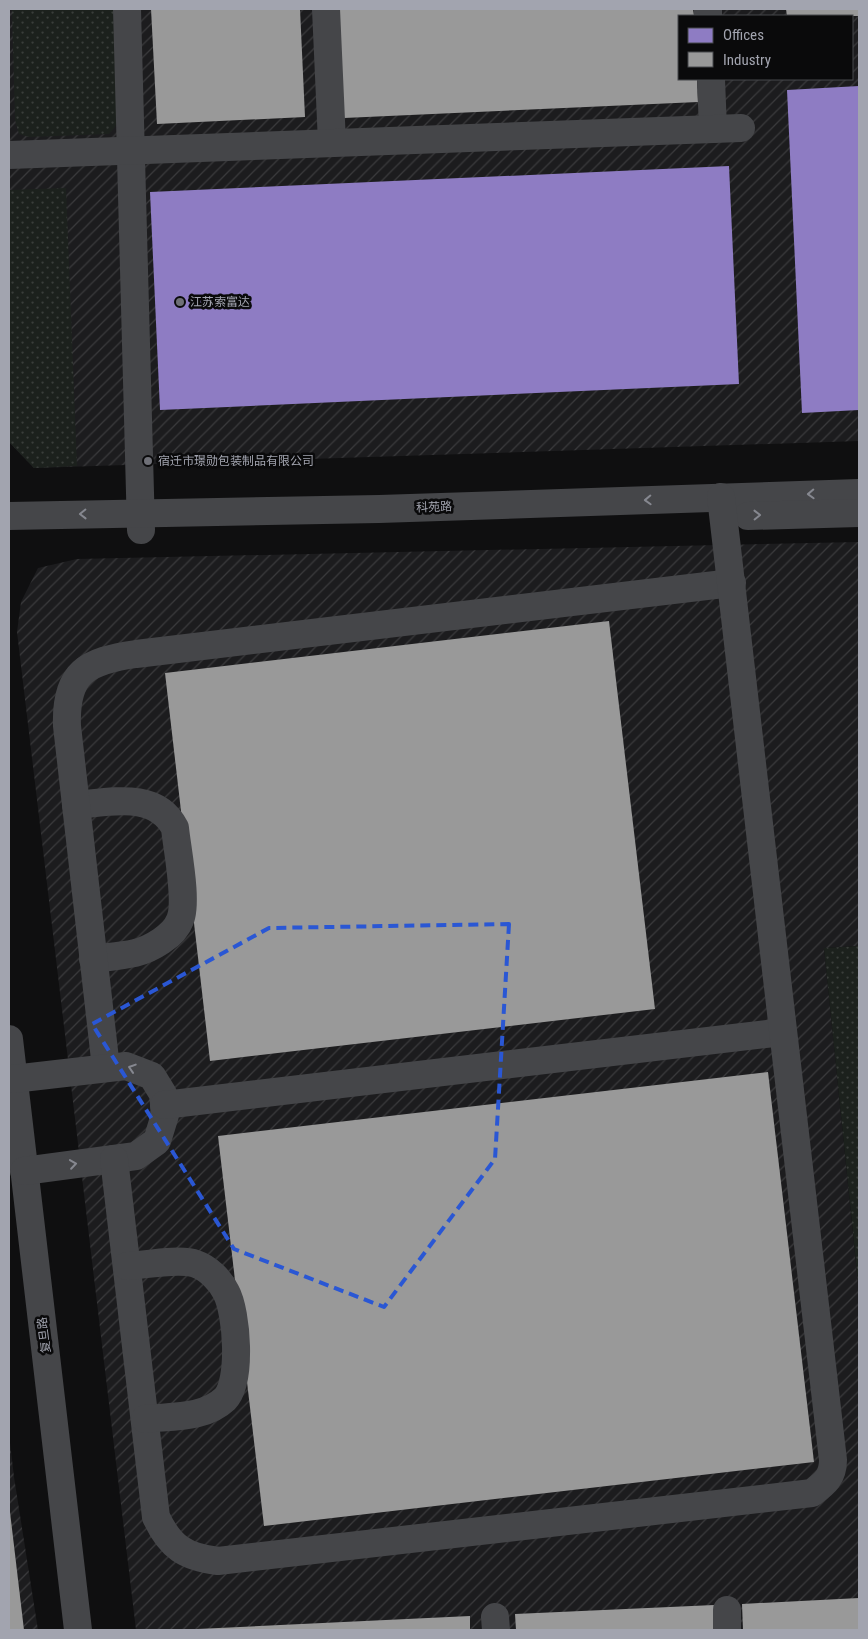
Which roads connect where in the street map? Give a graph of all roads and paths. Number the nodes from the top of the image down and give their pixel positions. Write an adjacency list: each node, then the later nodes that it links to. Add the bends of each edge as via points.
1 (127, 9): 7 (street)
2 (326, 9): 6 (street)
3 (711, 80): 5 (street)
4 (741, 128): 5 (street)
5 (713, 129): 6 (street)
6 (332, 143): 7 (street)
7 (131, 151): 8 (street); 13 (street)
8 (9, 155)
9 (859, 493): 10 (street, 科苑路, one-way to 10)
10 (722, 507): 11 (street, 科苑路, one-way to 11); 13 (street, 科苑路); 15 (street)
11 (859, 513)
12 (9, 516): 13 (street, 科苑路, one-way to 12)
13 (141, 522): 14 (street, 科苑路)
14 (9, 534)
15 (732, 583): 16 (street, via 107,658 86,668 73,684 66,707); 18 (street)
16 (76, 805): 17 (street); 17 (street, via 136,801 162,811 175,828 184,905 172,932 145,950)
17 (93, 959): 20 (street)
18 (783, 1032): 22 (street); 26 (street, via 833,1460 833,1472 812,1492 218,1561 199,1559 183,1552 164,1535 156,1517)
19 (9, 1039): 21 (street, 复旦路)
20 (106, 1068): 21 (street); 22 (street, one-way to 20, via 163,1094 152,1076 126,1066)
21 (13, 1079): 24 (street, 复旦路)
22 (164, 1105): 23 (street, via 157,1141 136,1156)
23 (114, 1159): 24 (street, one-way to 23); 25 (street)
24 (24, 1171): 27 (street, 复旦路)
25 (127, 1266): 26 (street); 26 (street, via 195,1264 218,1279 231,1304 237,1366 226,1398 196,1414)
26 (144, 1419)
27 (78, 1630)

